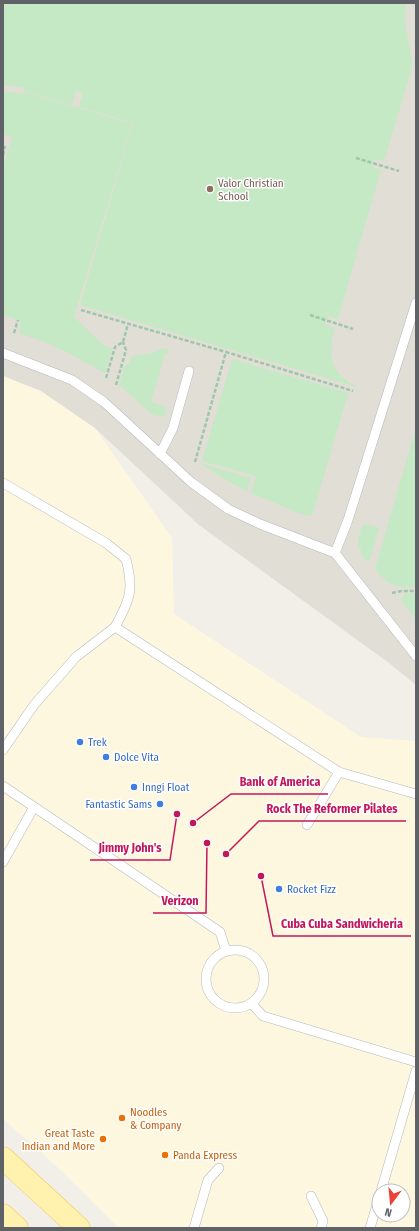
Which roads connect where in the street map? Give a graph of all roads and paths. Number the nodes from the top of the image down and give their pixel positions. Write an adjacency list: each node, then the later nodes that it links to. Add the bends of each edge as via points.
1 (5, 146): 2 (path)
2 (3, 155)
3 (356, 158): 4 (path)
4 (399, 171)
5 (416, 303): 22 (lane, via 348,520)
6 (81, 310): 9 (path)
7 (310, 315): 10 (path)
8 (18, 320): 11 (path)
9 (128, 324): 12 (path); 13 (path)
10 (353, 329)
11 (14, 333)
12 (123, 342): 16 (path, via 115,347); 17 (path, via 126,350)
13 (226, 352): 18 (path); 20 (path)
14 (3, 353): 19 (lane, via 72,380 104,402)
15 (189, 371): 19 (lane, via 173,428)
16 (106, 378)
17 (116, 385)
18 (353, 391)
19 (160, 454): 22 (lane, via 191,482 228,509)
20 (195, 462)
21 (3, 483): 25 (lane, via 100,540 126,559 131,587 127,605)
22 (335, 553): 26 (lane)
23 (416, 591): 24 (path)
24 (392, 593)
25 (115, 627): 27 (lane, via 76,657 34,705); 28 (lane)
26 (416, 656)
27 (3, 750)
28 (340, 772): 30 (lane); 32 (lane)
29 (3, 786): 31 (lane)
30 (416, 794)
31 (34, 807): 33 (lane); 34 (lane, via 220,932)
32 (307, 825)
33 (3, 862)
34 (226, 951): 35 (lane, via 239,950 255,957 264,970 265,982 259,997); 35 (lane, via 213,960 208,968 206,982 214,1000 229,1008 242,1008)
35 (252, 1004): 36 (lane, via 263,1016)
36 (416, 1062)
37 (416, 1072): 40 (lane)
38 (3, 1158): 44 (main road)
39 (219, 1168): 45 (lane, via 208,1180)
40 (383, 1183)
41 (311, 1196): 46 (lane, via 323,1221)
42 (3, 1215): 43 (main road)
43 (17, 1228)
44 (79, 1228)
45 (194, 1228)
46 (321, 1228)

